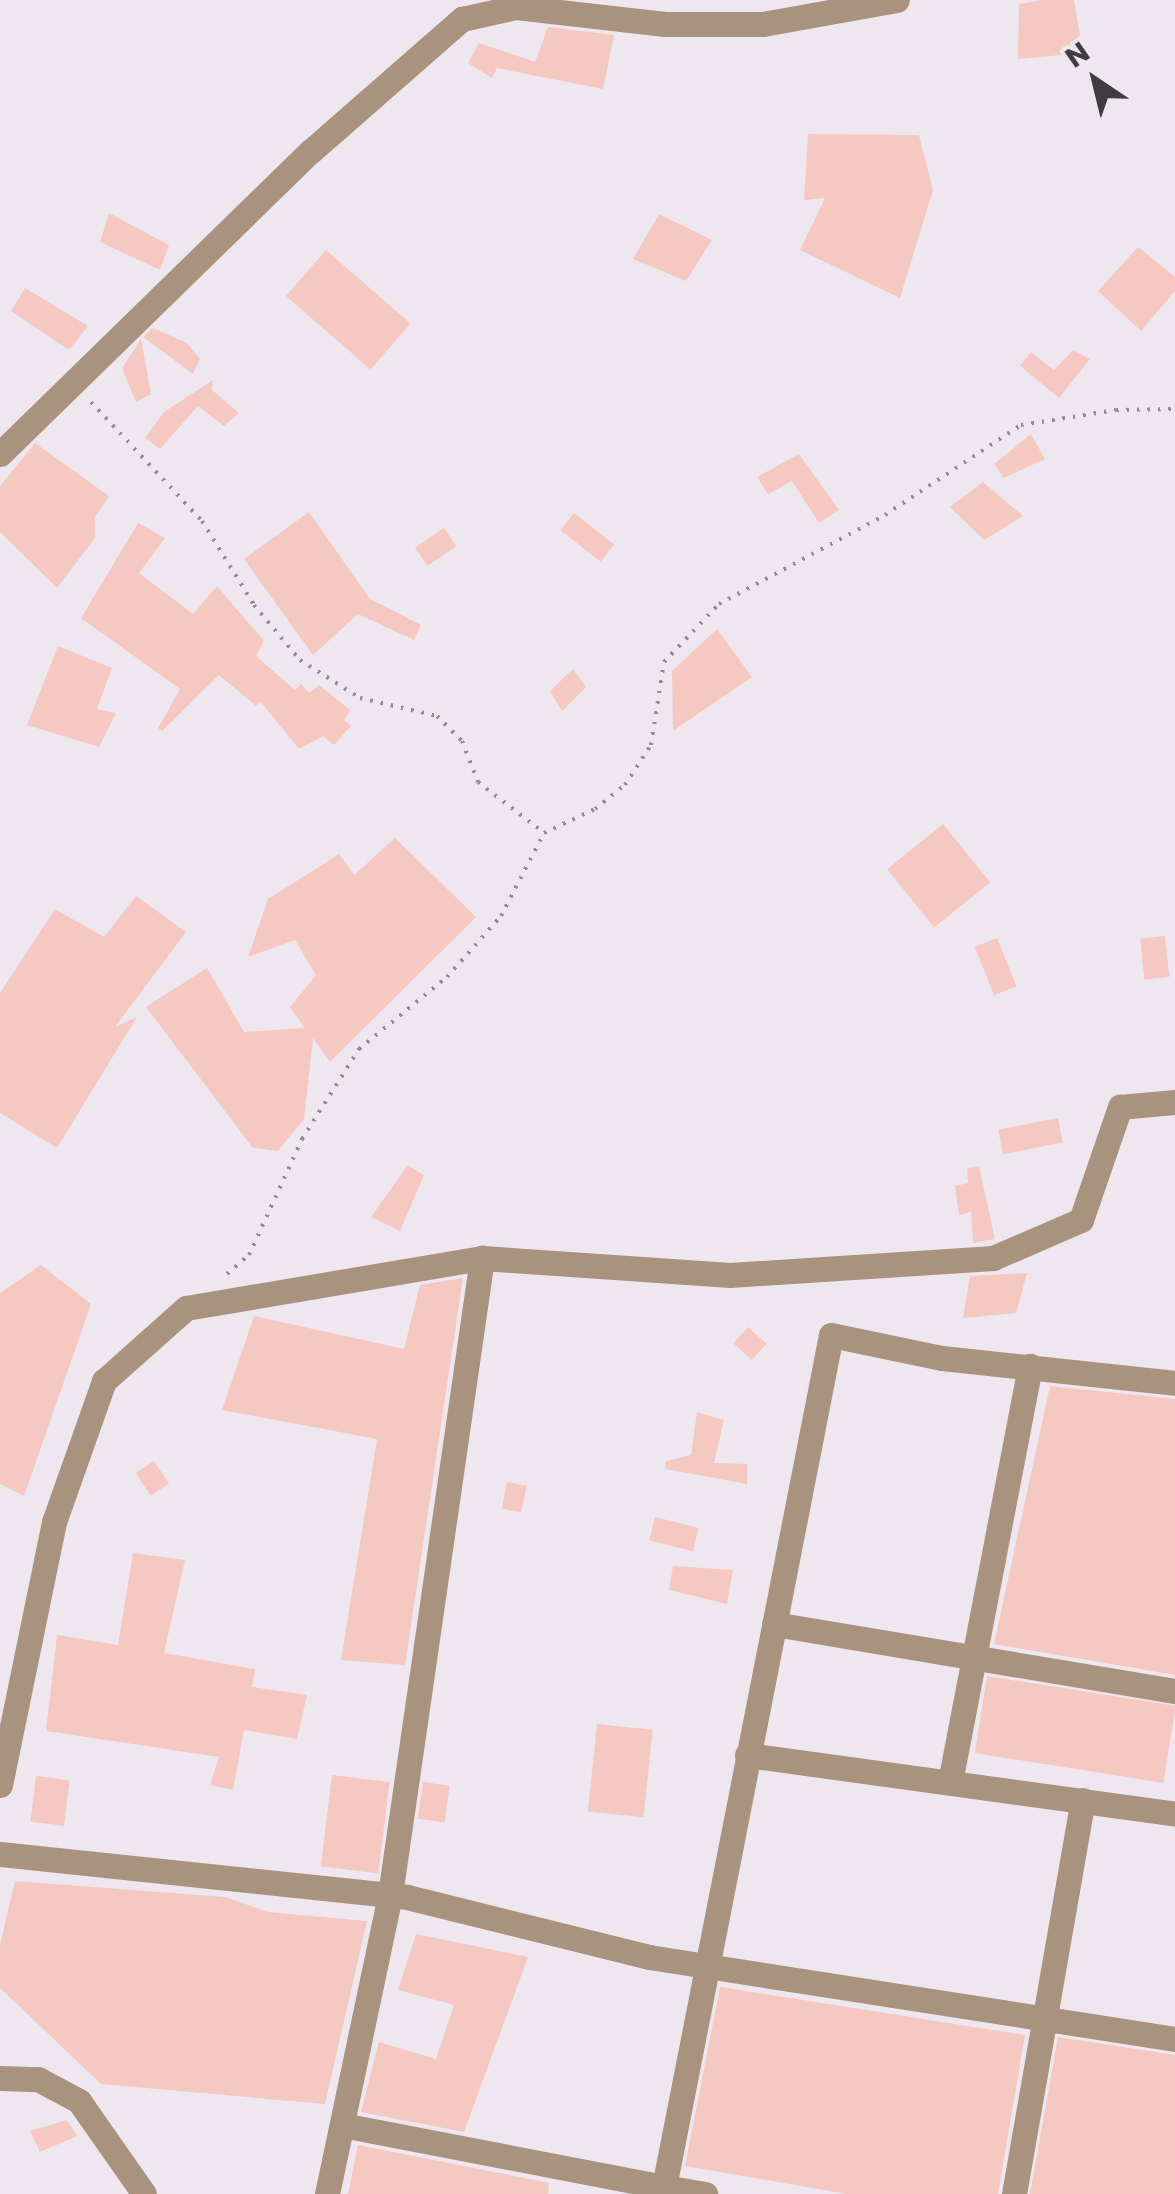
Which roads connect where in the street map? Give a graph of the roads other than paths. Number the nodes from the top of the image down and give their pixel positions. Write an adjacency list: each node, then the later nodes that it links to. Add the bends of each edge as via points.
1 (897, 0): 2 (street, via 763,24 665,24 516,7 462,19 405,63)
2 (0, 454)
3 (1175, 1102): 4 (street, via 1120,1107 1081,1220 993,1258 730,1276)
4 (482, 1258): 12 (street, via 186,1308 104,1381 54,1522); 16 (street)
5 (1030, 1366): 6 (street); 7 (street, via 942,1358 831,1336); 8 (street)
6 (1175, 1383)
7 (774, 1624): 8 (street); 10 (street)
8 (974, 1658): 9 (street); 11 (street)
9 (1175, 1691)
10 (747, 1755): 11 (street); 17 (street)
11 (950, 1782): 13 (street)
12 (0, 1785)
13 (1082, 1800): 14 (street); 18 (street)
14 (1175, 1814)
15 (0, 1854): 16 (street)
16 (390, 1895): 17 (street); 21 (street)
17 (709, 1966): 18 (street); 22 (street)
18 (1046, 2019): 19 (street); 26 (street)
19 (1175, 2039)
20 (0, 2078): 23 (street, via 38,2078 80,2101)
21 (342, 2124): 22 (street); 24 (street)
22 (664, 2191): 25 (street)
23 (144, 2194)
24 (328, 2194)
25 (705, 2194)
26 (1014, 2194)

